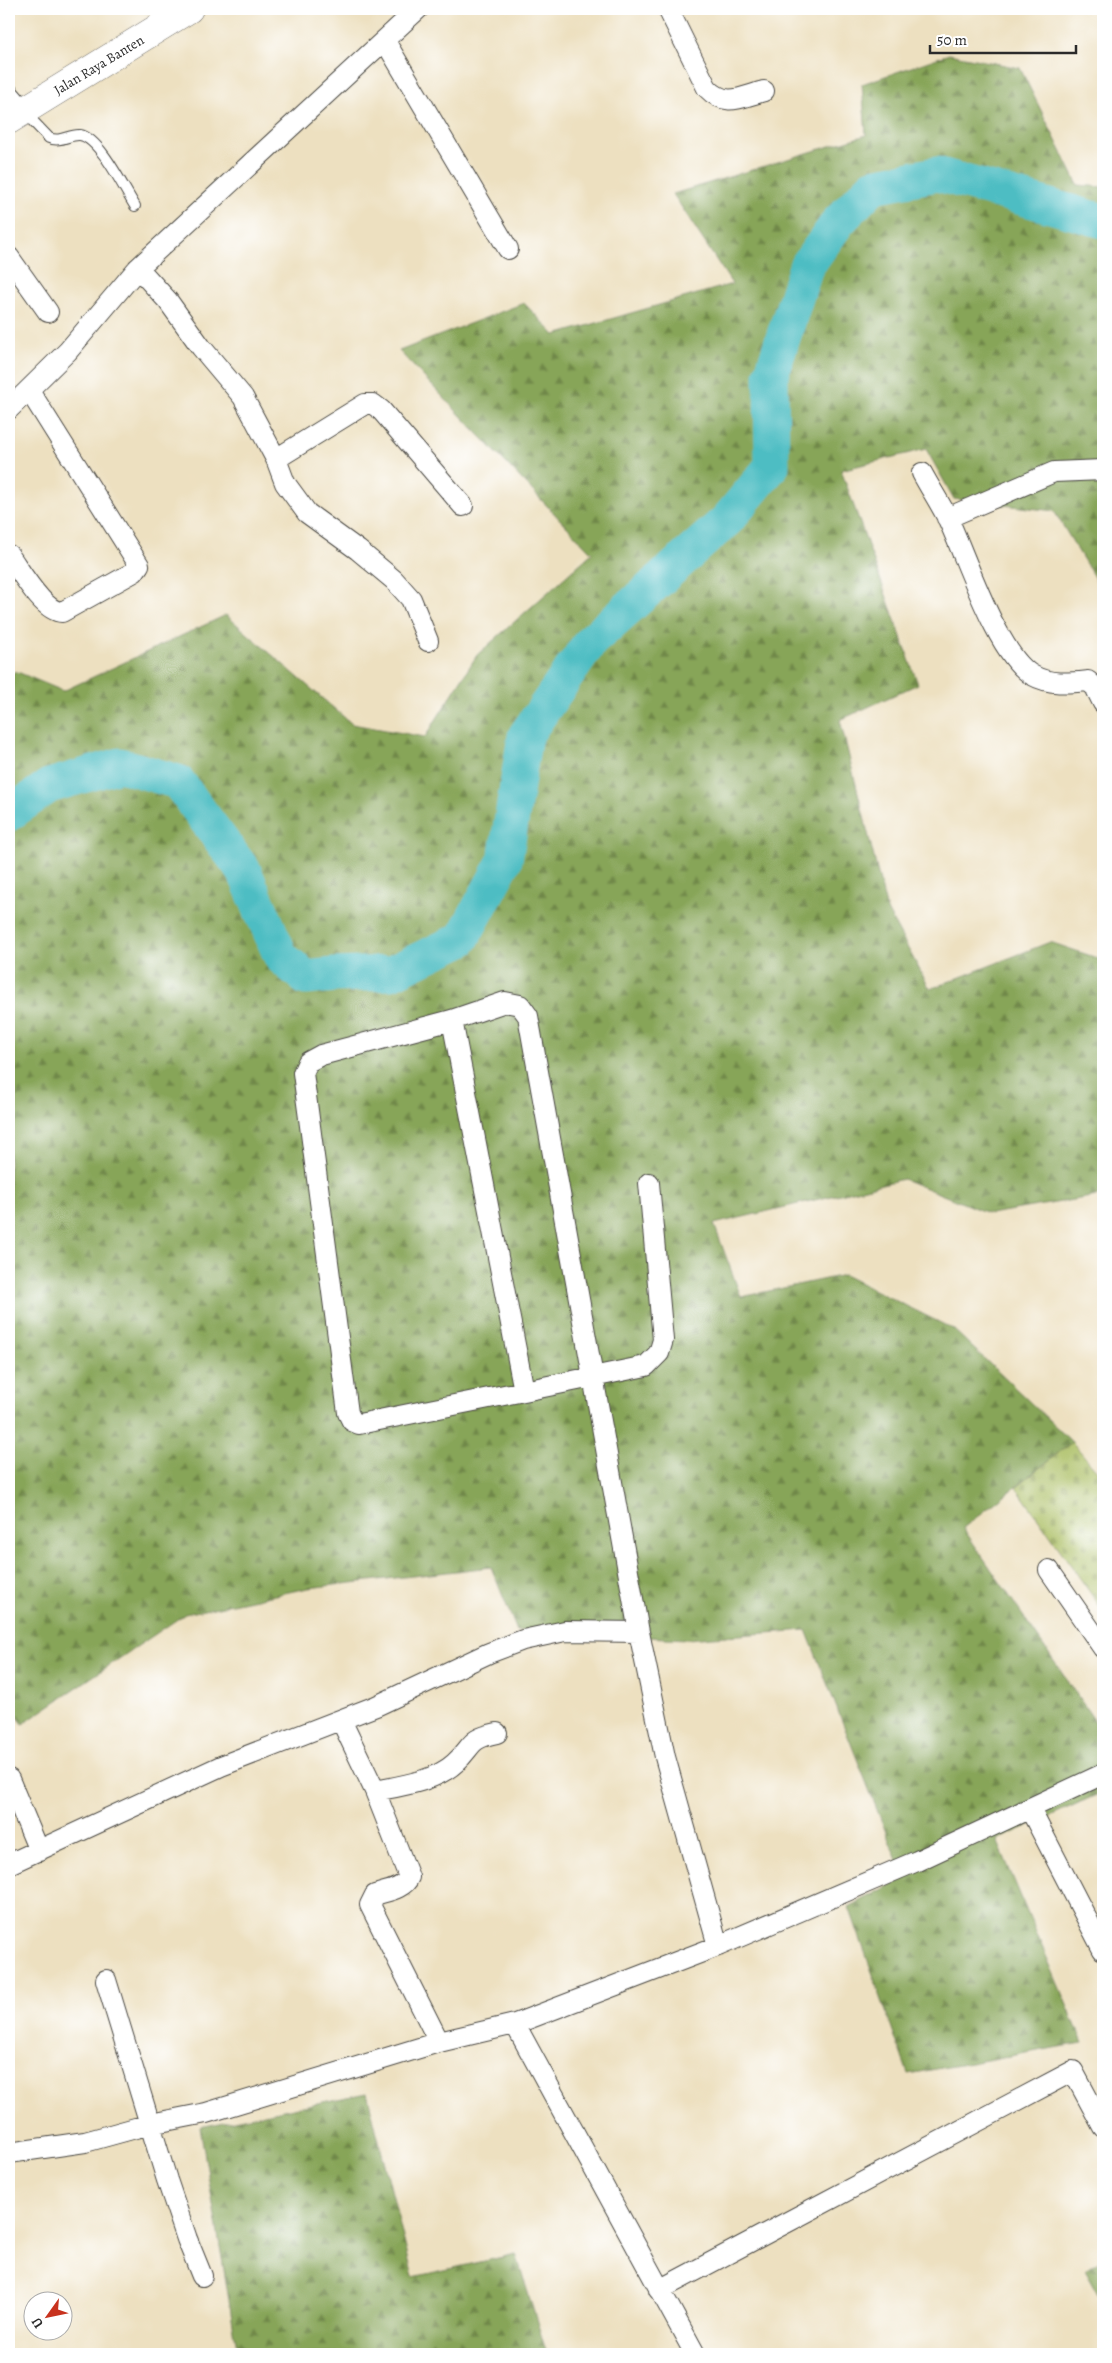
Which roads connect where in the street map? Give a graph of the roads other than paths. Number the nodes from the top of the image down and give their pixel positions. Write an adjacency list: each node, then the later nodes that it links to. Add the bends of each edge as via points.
1 (189, 9): 6 (main road, Jalan Raya Banten)
2 (418, 9): 4 (street)
3 (668, 9): 5 (street, via 707,88 717,98 729,101)
4 (385, 41): 8 (street); 10 (street)
5 (764, 91)
6 (14, 108): 7 (lane, via 49,138 79,135 90,140 99,148)
7 (135, 206)
8 (508, 249)
9 (9, 257): 11 (street)
10 (138, 268): 12 (street, via 68,351); 14 (street, via 244,397)
11 (48, 312)
12 (29, 390): 13 (street); 19 (street, via 139,565 134,572 62,612 56,612 44,603)
13 (9, 409)
14 (276, 459): 17 (street, via 365,404 373,404); 20 (street, via 285,483 307,514 364,554 411,599)
15 (1103, 470): 18 (street, via 1054,472)
16 (922, 473): 18 (street)
17 (463, 506)
18 (947, 518): 21 (street, via 1001,637 1026,670 1060,684 1088,681 1096,687)
19 (9, 555)
20 (428, 641)
21 (1103, 703)
22 (452, 1020): 24 (street, via 505,1002 520,1005 528,1016 582,1326); 25 (street); 25 (street, via 321,1055 308,1062 303,1073 348,1414 359,1424)
23 (649, 1183): 24 (street, via 663,1340 659,1353 646,1366)
24 (594, 1377): 25 (street); 27 (street)
25 (524, 1391)
26 (1049, 1570): 28 (street)
27 (639, 1632): 29 (street, via 565,1631 523,1640); 37 (street, via 665,1757)
28 (1103, 1648)
29 (341, 1720): 33 (street); 35 (street, via 221,1766)
30 (497, 1733): 33 (street, via 478,1738 455,1763 441,1772)
31 (1103, 1774): 34 (street)
32 (9, 1779): 35 (street)
33 (375, 1791): 41 (street, via 409,1877 402,1886 375,1896 370,1905)
34 (1030, 1809): 37 (street); 38 (street)
35 (39, 1851): 36 (street)
36 (9, 1864)
37 (718, 1946): 40 (street)
38 (1103, 1950)
39 (106, 1980): 42 (street)
40 (515, 2024): 41 (street); 46 (street)
41 (438, 2042): 42 (street, via 206,2113)
42 (150, 2124): 44 (street, via 85,2142); 45 (street, via 186,2239)
43 (1103, 2127): 46 (street, via 1073,2071)
44 (9, 2154)
45 (202, 2276)
46 (659, 2290): 47 (street)
47 (695, 2354)

